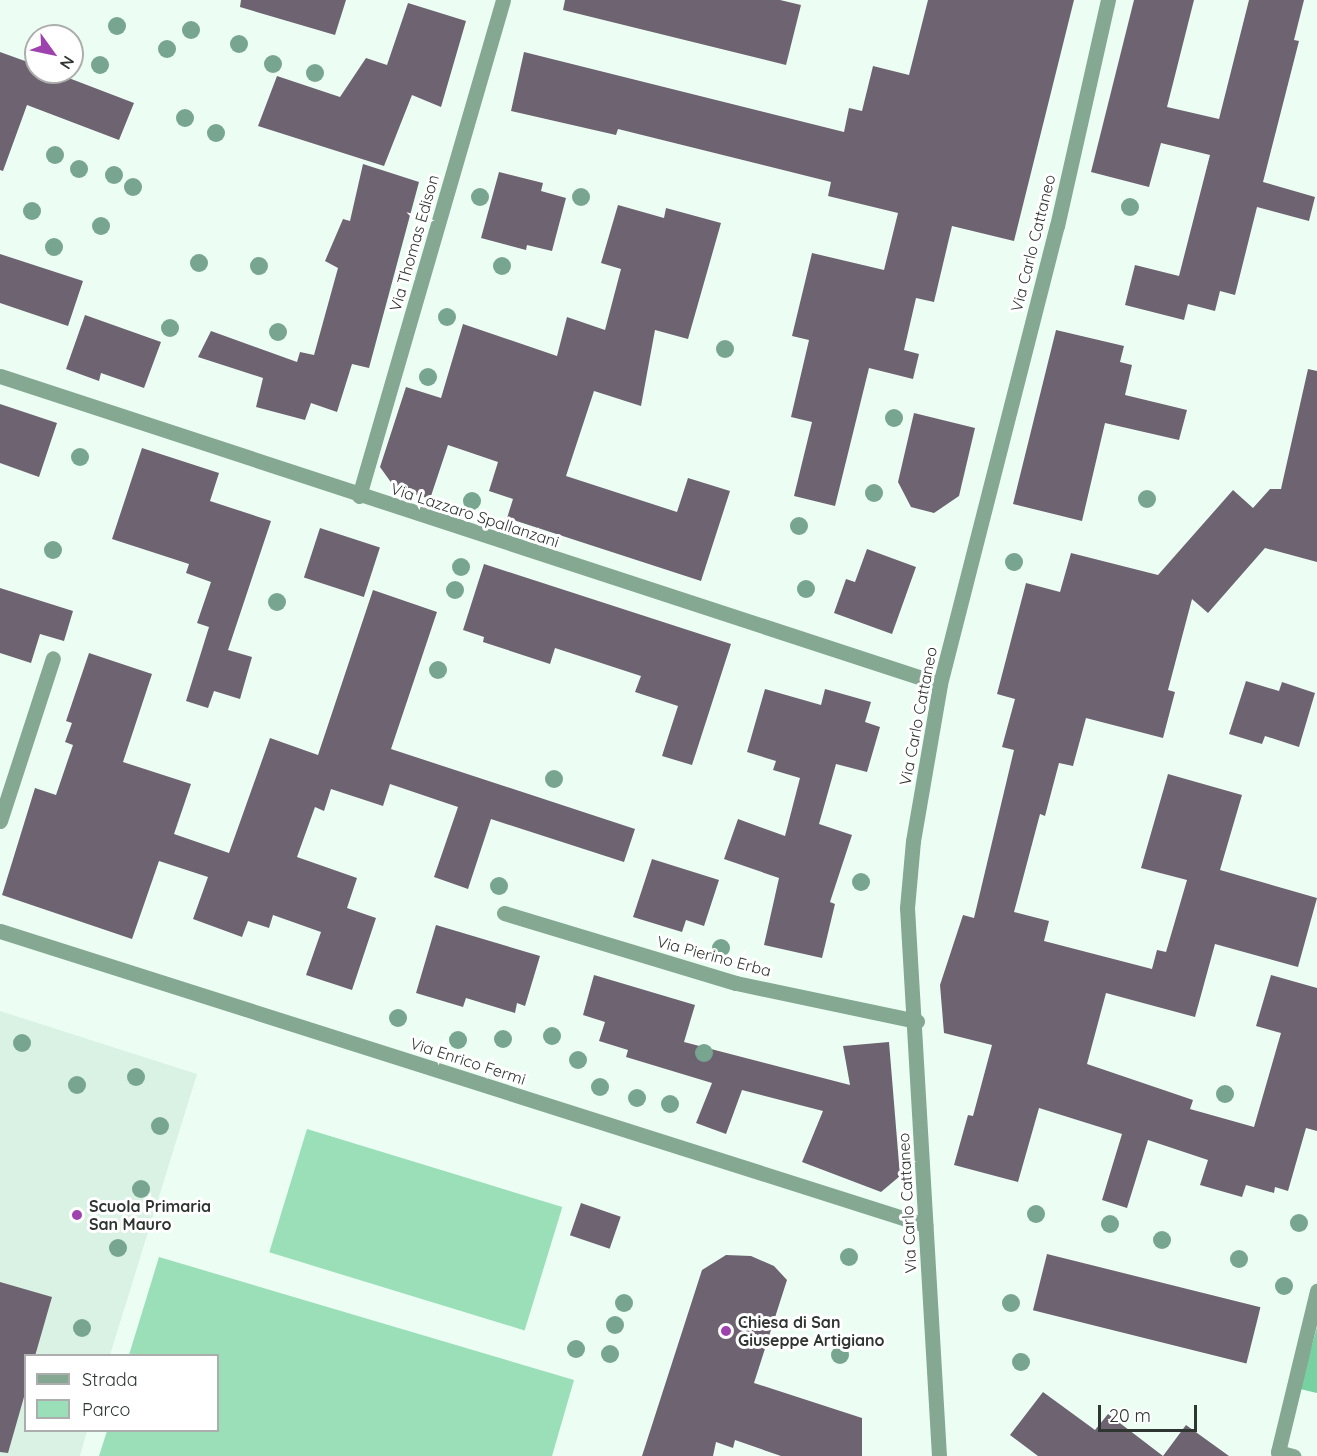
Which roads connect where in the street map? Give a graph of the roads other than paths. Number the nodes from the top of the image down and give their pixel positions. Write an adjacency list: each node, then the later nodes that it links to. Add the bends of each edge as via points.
1 (503, 0): 4 (street, Via Thomas Edison)
2 (1108, 0): 6 (street, Via Carlo Cattaneo, via 1057,226)
3 (0, 376): 4 (street, Via Lazzaro Spallanzani)
4 (359, 496): 6 (street, Via Lazzaro Spallanzani)
5 (53, 658): 7 (street)
6 (940, 684): 10 (street, Via Carlo Cattaneo, via 913,841 907,908)
7 (0, 821)
8 (504, 913): 10 (street, Via Pierino Erba, via 736,983)
9 (0, 931): 11 (street, Via Enrico Fermi)
10 (917, 1021): 11 (street, Via Carlo Cattaneo)
11 (925, 1226): 14 (street, Via Carlo Cattaneo)
12 (1317, 1291): 13 (street)
13 (1285, 1454)
14 (939, 1456)

